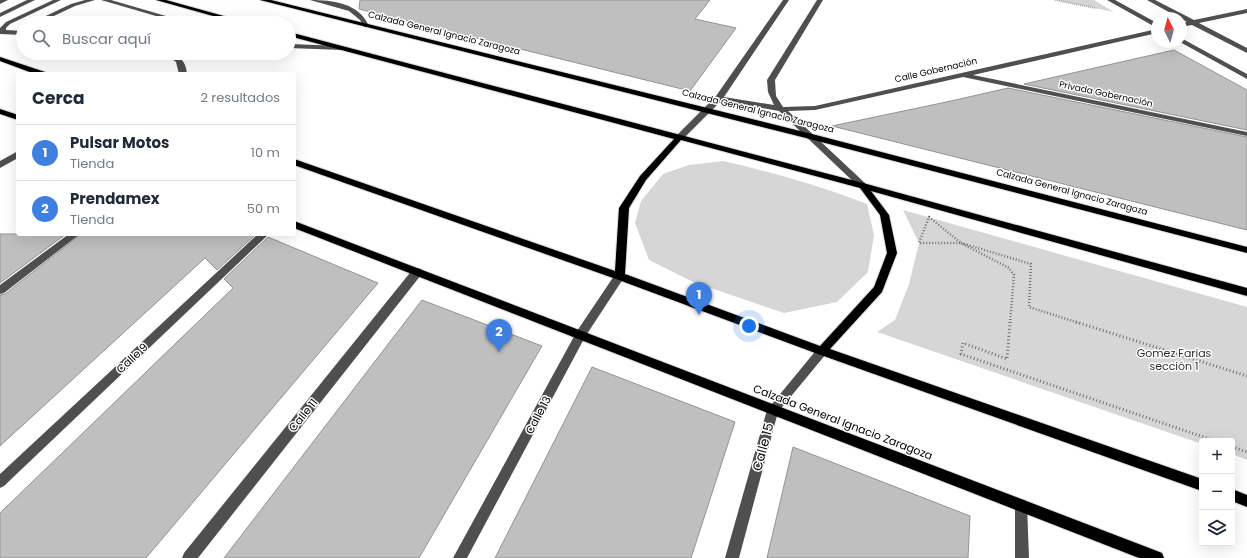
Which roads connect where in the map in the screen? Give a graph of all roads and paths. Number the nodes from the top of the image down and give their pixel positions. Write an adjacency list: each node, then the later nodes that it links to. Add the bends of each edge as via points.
1 (5, 0): 14 (street)
2 (32, 0): 17 (street)
3 (58, 0): 18 (street)
4 (92, 0): 19 (street, via 73,4)
5 (104, 0): 20 (street)
6 (159, 0): 21 (main road)
7 (263, 0): 26 (main road, Calzada General Ignacio Zaragoza)
8 (313, 0): 26 (street, via 350,8 364,19)
9 (786, 0): 41 (street)
10 (820, 0): 42 (street, via 771,80 770,89 774,101)
11 (1055, 0): 15 (path)
12 (1110, 0): 24 (street)
13 (1150, 0): 23 (street)
14 (0, 2)
15 (1099, 9)
16 (1247, 11): 23 (street)
17 (0, 14)
18 (23, 16)
19 (48, 16)
20 (162, 16)
21 (220, 16)
22 (16, 19): 27 (street, via 8,23)
23 (1193, 22): 25 (street); 34 (street)
24 (1151, 23)
25 (1187, 24)
26 (366, 26): 44 (main road, Calzada General Ignacio Zaragoza)
27 (3, 32): 29 (street)
28 (1151, 32): 39 (street, Calle Gobernación)
29 (16, 33)
30 (296, 36): 33 (main road)
31 (1187, 43): 40 (street)
32 (296, 46): 33 (street)
33 (342, 48): 48 (main road)
34 (1247, 51)
35 (0, 59): 37 (main road)
36 (178, 60): 38 (street)
37 (36, 72)
38 (182, 72)
39 (961, 74): 42 (street, Calle Gobernación, via 815,108); 46 (street, Privada Gobernación)
40 (1247, 78)
41 (719, 98): 42 (street, Calle Gobernación); 44 (street)
42 (781, 109): 47 (street)
43 (0, 111): 45 (main road)
44 (706, 111): 47 (main road, Calzada General Ignacio Zaragoza); 48 (street)
45 (16, 117)
46 (1247, 134)
47 (809, 136): 52 (street); 57 (main road, Calzada General Ignacio Zaragoza)
48 (679, 138): 52 (main road); 59 (main road, via 642,178 624,208)
49 (16, 155): 51 (street)
50 (296, 163): 59 (main road)
51 (0, 165)
52 (863, 186): 61 (main road); 63 (main road, via 884,215 892,253 878,289)
53 (296, 225): 58 (main road, Calzada General Ignacio Zaragoza)
54 (72, 236): 60 (street)
55 (262, 236): 69 (street, Calle 9)
56 (961, 243): 56 (path, via 947,243 919,243 929,217); 64 (path, via 1032,264 1029,308); 66 (path, via 1009,268 1014,275 1007,359 963,344 961,354)
57 (1247, 250)
58 (417, 272): 62 (main road, Calzada General Ignacio Zaragoza); 74 (street, Calle 11)
59 (620, 276): 62 (street, Calle 13); 63 (main road)
60 (0, 290)
61 (1247, 292)
62 (581, 334): 65 (main road, Calzada General Ignacio Zaragoza); 75 (street, Calle 13)
63 (822, 351): 65 (street, Calle 15); 70 (main road)
64 (1247, 376)
65 (773, 410): 73 (main road, Calzada General Ignacio Zaragoza); 76 (street, Calle 15)
66 (1206, 438)
67 (1235, 448): 68 (path)
68 (1247, 452)
69 (0, 482)
70 (1199, 484)
71 (1235, 496): 72 (main road)
72 (1247, 501)
73 (1021, 505): 77 (street); 78 (main road, Calzada General Ignacio Zaragoza)
74 (189, 558)
75 (460, 558)
76 (732, 558)
77 (1022, 558)
78 (1157, 558)

